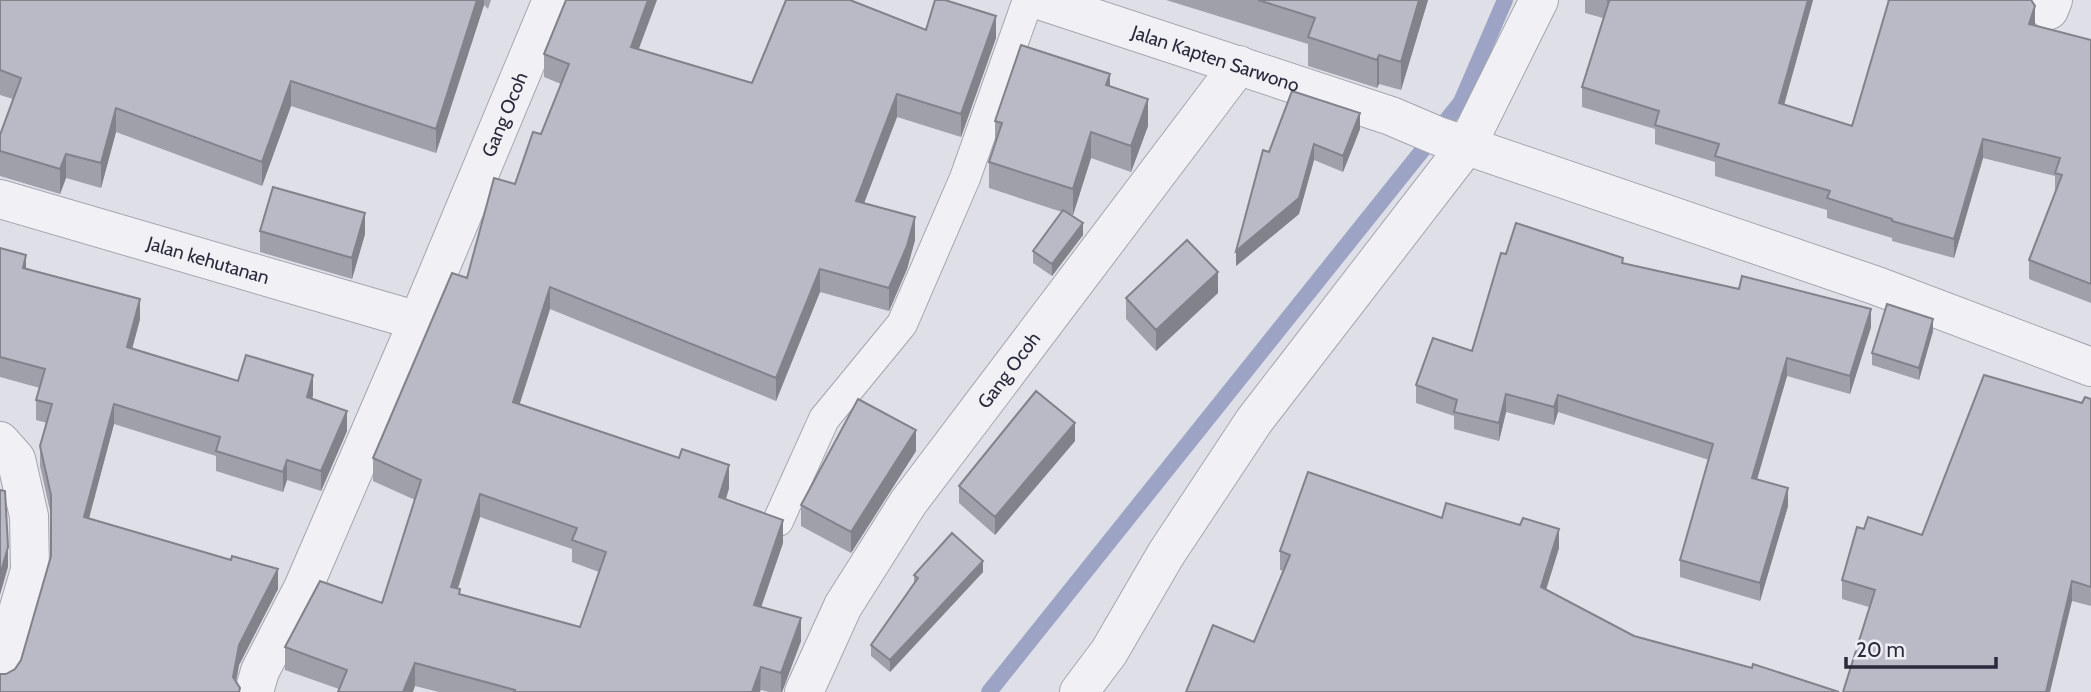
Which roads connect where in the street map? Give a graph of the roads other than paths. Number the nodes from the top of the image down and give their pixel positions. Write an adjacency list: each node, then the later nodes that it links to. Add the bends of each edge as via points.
1 (552, 0): 8 (street, Gang Ocoh)
2 (1028, 0): 11 (lane, via 965,178 902,324 824,419)
3 (1039, 0): 5 (street, Jalan Kapten Sarwono)
4 (1539, 0): 6 (street)
5 (1239, 65): 6 (street, Jalan Kapten Sarwono); 14 (street, Gang Ocoh, via 908,503 843,606)
6 (1453, 140): 9 (street, Jalan Kapten Sarwono, via 1877,286); 15 (street, via 1254,421 1166,554 1109,652)
7 (0, 199): 8 (street, Jalan kehutanan)
8 (418, 321): 13 (street, Gang Ocoh)
9 (2091, 367)
10 (0, 440): 12 (street, via 16,459 29,516 30,569)
11 (778, 521)
12 (2, 657)
13 (254, 692)
14 (804, 692)
15 (1079, 692)

